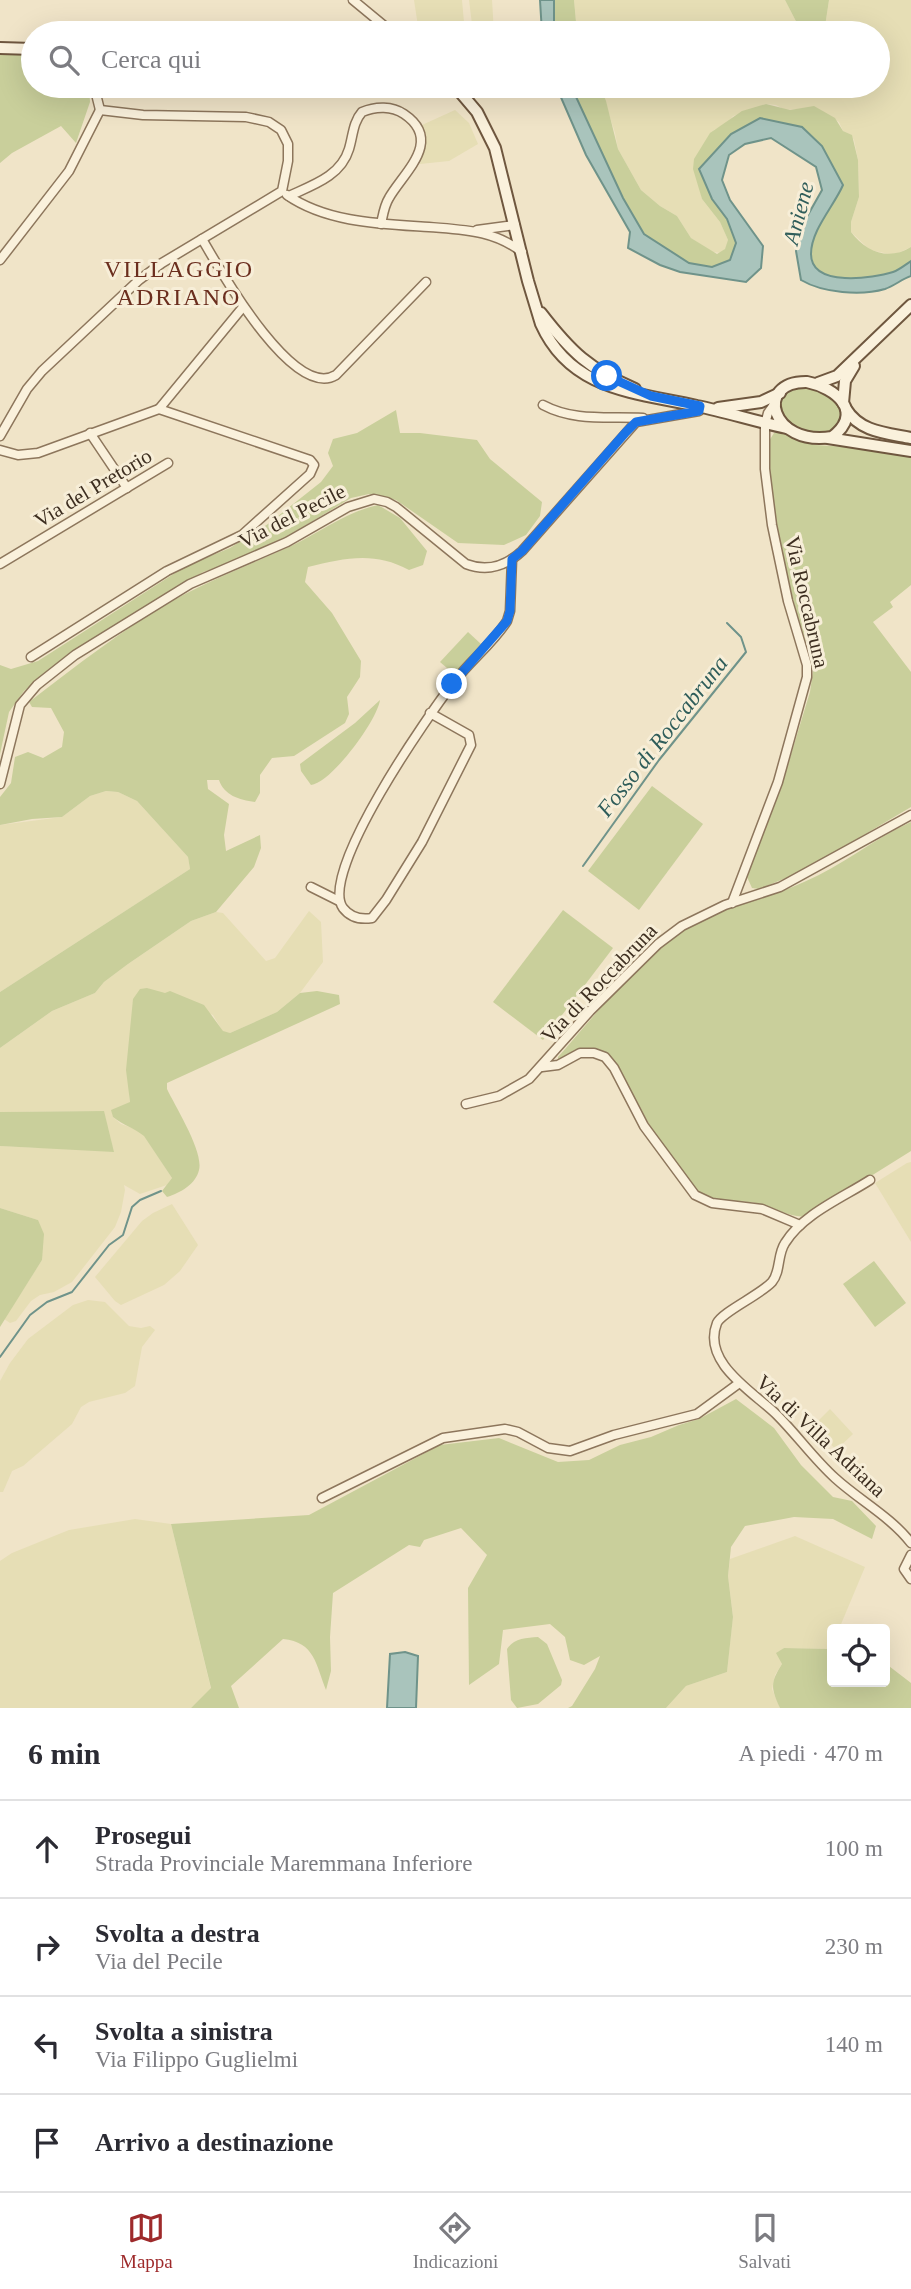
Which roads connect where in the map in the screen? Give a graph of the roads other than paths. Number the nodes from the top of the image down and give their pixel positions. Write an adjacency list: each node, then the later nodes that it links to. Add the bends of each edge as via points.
1 (353, 0): 2 (street)
2 (378, 21)
3 (0, 48): 4 (main road)
4 (21, 49)
5 (97, 98): 7 (street)
6 (466, 98): 10 (main road, via 493,142)
7 (100, 110): 8 (street, via 269,122 287,140); 14 (street, via 67,173)
8 (285, 193): 9 (street, via 304,205); 9 (street, via 320,182 337,170 361,113 394,109 413,122 420,146 413,167 388,200); 12 (street)
9 (381, 224): 11 (street)
10 (515, 225): 11 (street); 13 (main road)
11 (476, 230): 13 (street)
12 (202, 239): 17 (street); 30 (street, via 143,276 52,360 27,389)
13 (522, 252): 22 (main road, via 542,327 576,369 606,386)
14 (0, 260)
15 (426, 282): 17 (street, via 327,379 309,373 282,353)
16 (911, 304): 18 (main road)
17 (243, 307): 25 (street)
18 (860, 355): 19 (main road, via 834,378); 23 (main road, via 845,381)
19 (812, 383): 20 (main road, via 794,383); 23 (main road, via 835,392)
20 (777, 398): 24 (main road); 27 (street); 28 (main road, via 776,415)
21 (543, 405): 26 (street, via 578,417)
22 (700, 406): 24 (main road); 26 (street, via 699,411)
23 (844, 406): 31 (main road, via 840,430); 32 (main road, via 860,425)
24 (712, 409): 27 (main road)
25 (159, 410): 29 (street); 39 (street, Via del Pecile, via 314,465 310,474 242,535 167,571)
26 (649, 419): 37 (street, via 636,422 626,432)
27 (765, 424): 28 (main road); 45 (street, Via Roccabruna, via 770,517 807,677 778,782)
28 (787, 428): 31 (main road)
29 (90, 433): 33 (street, via 33,454); 36 (street)
30 (0, 436)
31 (828, 438): 34 (main road)
32 (911, 438)
33 (0, 450)
34 (911, 451)
35 (168, 463): 36 (street, Via del Pretorio)
36 (127, 488): 38 (street, Via del Pretorio)
37 (512, 559): 40 (street, via 507,621); 41 (street, Via del Pecile, via 492,567 470,565 393,504 374,499 352,505 287,542 209,574 52,672 20,705)
38 (0, 564)
39 (31, 657)
40 (430, 713): 44 (street, via 355,842 343,871); 44 (street, via 471,736 466,756 430,828 378,912 357,918)
41 (0, 784)
42 (911, 815): 45 (street, Via di Roccabruna, via 780,887)
43 (311, 887): 44 (street)
44 (339, 901)
45 (732, 903): 46 (street, Via di Roccabruna, via 691,921 658,944 590,1011)
46 (542, 1067): 47 (street, Via di Roccabruna, via 510,1091); 49 (street, via 558,1065 580,1053 603,1057 614,1068 644,1126 695,1195 712,1202 760,1208)
47 (466, 1104)
48 (870, 1180): 49 (street)
49 (800, 1225): 50 (street, Via di Villa Adriana, via 780,1251 774,1280 717,1324 718,1353)
50 (738, 1384): 51 (street, via 697,1414 570,1451 548,1448 509,1430 446,1437); 52 (street, Via di Villa Adriana, via 778,1416 832,1476)
51 (321, 1498)
52 (911, 1544)
53 (911, 1555): 54 (street, via 904,1567)
54 (911, 1579)

